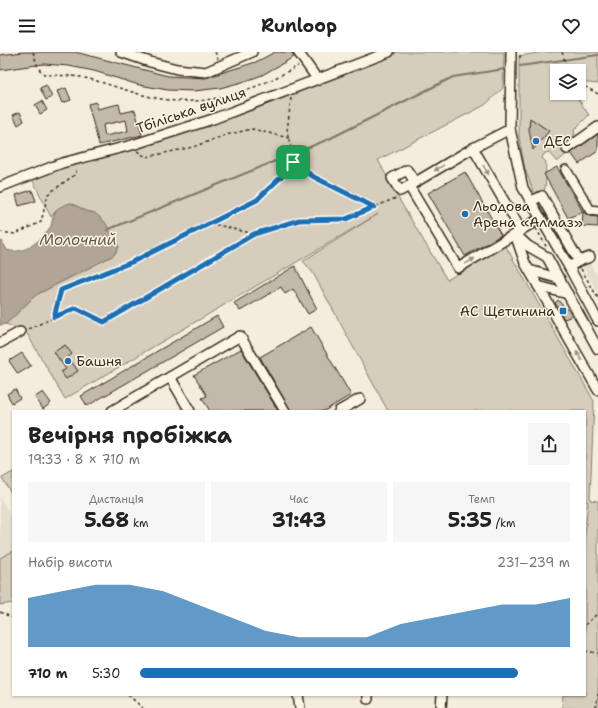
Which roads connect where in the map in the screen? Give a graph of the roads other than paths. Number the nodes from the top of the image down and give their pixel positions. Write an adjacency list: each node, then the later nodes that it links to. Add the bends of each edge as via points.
1 (121, 52): 2 (street, via 177,69 206,72)
2 (252, 52)
3 (298, 52): 6 (street)
4 (389, 52): 6 (street, Тбіліська вулиця)
5 (511, 52): 8 (street)
6 (318, 80): 12 (street, Тбіліська вулиця, via 213,119 129,146 76,159)
7 (598, 127): 10 (street)
8 (510, 129): 9 (street); 13 (street, via 524,188)
9 (473, 148): 16 (street, one-way to 16); 16 (street, one-way to 16, via 412,184 458,268)
10 (567, 149)
11 (566, 170): 14 (street, via 590,210)
12 (0, 187)
13 (531, 201): 15 (street); 18 (street, via 542,196)
14 (598, 211)
15 (541, 218): 16 (street); 19 (street)
16 (518, 232): 20 (street); 21 (street, via 528,246 547,257)
17 (590, 257): 18 (street)
18 (579, 261): 19 (street)
19 (569, 266): 22 (street)
20 (534, 278): 21 (street); 21 (street); 21 (street); 27 (street, one-way to 20)
21 (564, 287): 25 (street)
22 (598, 321)
23 (20, 332): 24 (street)
24 (0, 343)
25 (598, 349)
26 (170, 378): 29 (street); 30 (street); 31 (street, via 240,336)
27 (598, 390)
28 (360, 399): 32 (street)
29 (114, 410)
30 (189, 410)
31 (284, 410)
32 (341, 410)
33 (298, 696): 35 (street)
34 (442, 696): 36 (street)
35 (300, 708)
36 (441, 708)

